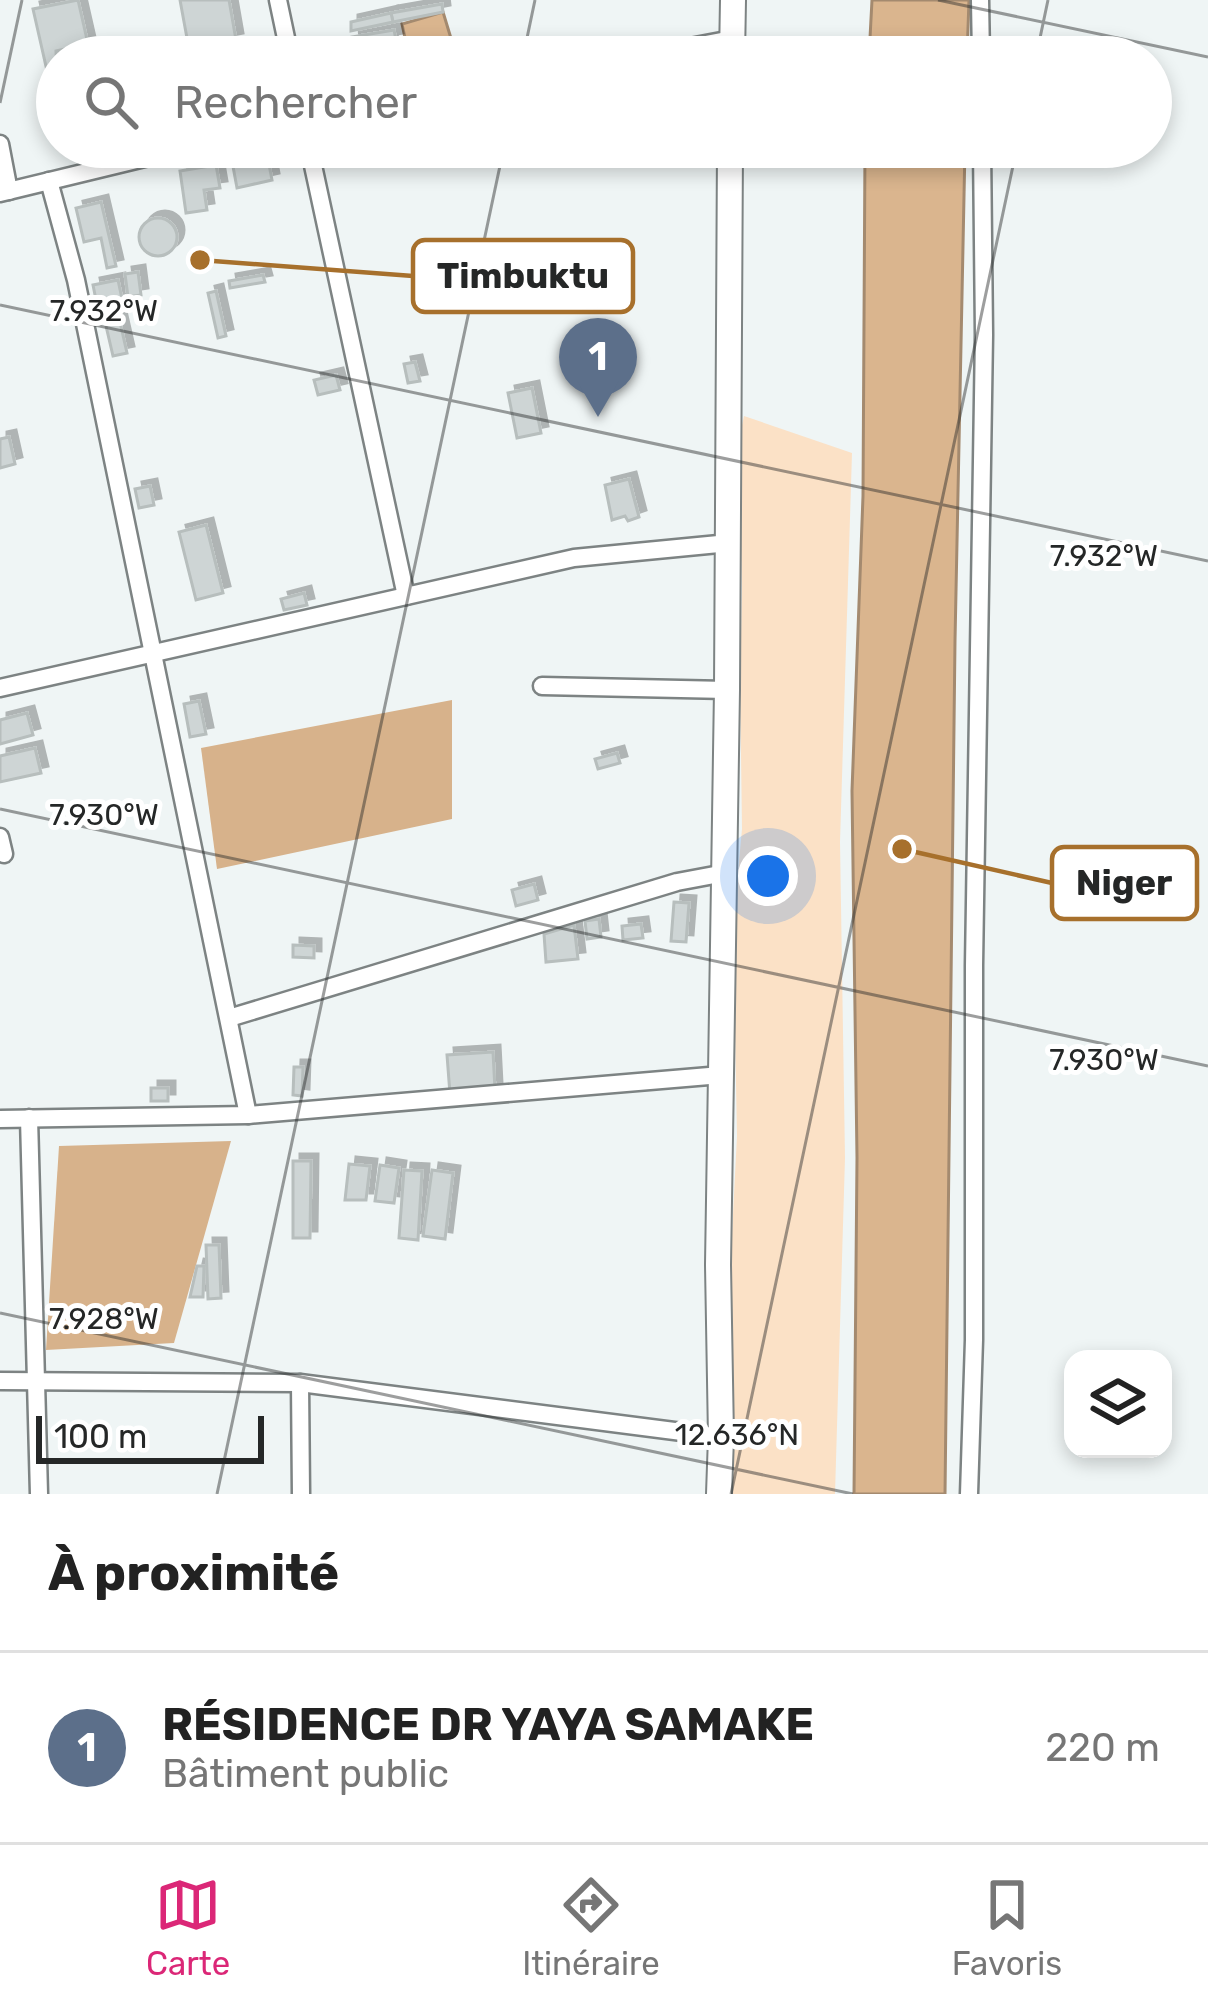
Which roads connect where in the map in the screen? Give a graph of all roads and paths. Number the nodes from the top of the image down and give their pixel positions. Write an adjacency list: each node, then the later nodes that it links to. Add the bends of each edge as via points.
1 (278, 0): 4 (street)
2 (733, 0): 5 (main road)
3 (980, 0): 6 (street)
4 (286, 36)
5 (732, 36)
6 (981, 36)
7 (0, 144): 13 (street)
8 (106, 168): 12 (street)
9 (314, 168): 15 (street)
10 (730, 168): 14 (main road)
11 (982, 168): 33 (street)
12 (50, 182): 13 (street); 16 (street)
13 (4, 192)
14 (728, 543): 15 (street, via 574,558); 19 (main road)
15 (406, 596): 16 (street)
16 (153, 653): 18 (street); 21 (street)
17 (542, 686): 19 (street)
18 (0, 688)
19 (727, 690): 20 (main road)
20 (725, 873): 21 (street); 22 (main road)
21 (229, 1018): 23 (street)
22 (721, 1075): 23 (street); 29 (main road)
23 (248, 1114): 24 (street)
24 (28, 1118): 25 (street); 27 (street)
25 (0, 1119)
26 (0, 1381): 27 (street)
27 (36, 1381): 28 (street); 30 (street)
28 (300, 1383): 29 (street); 31 (street)
29 (721, 1437): 32 (main road)
30 (40, 1494)
31 (301, 1494)
32 (718, 1494)
33 (969, 1494)

